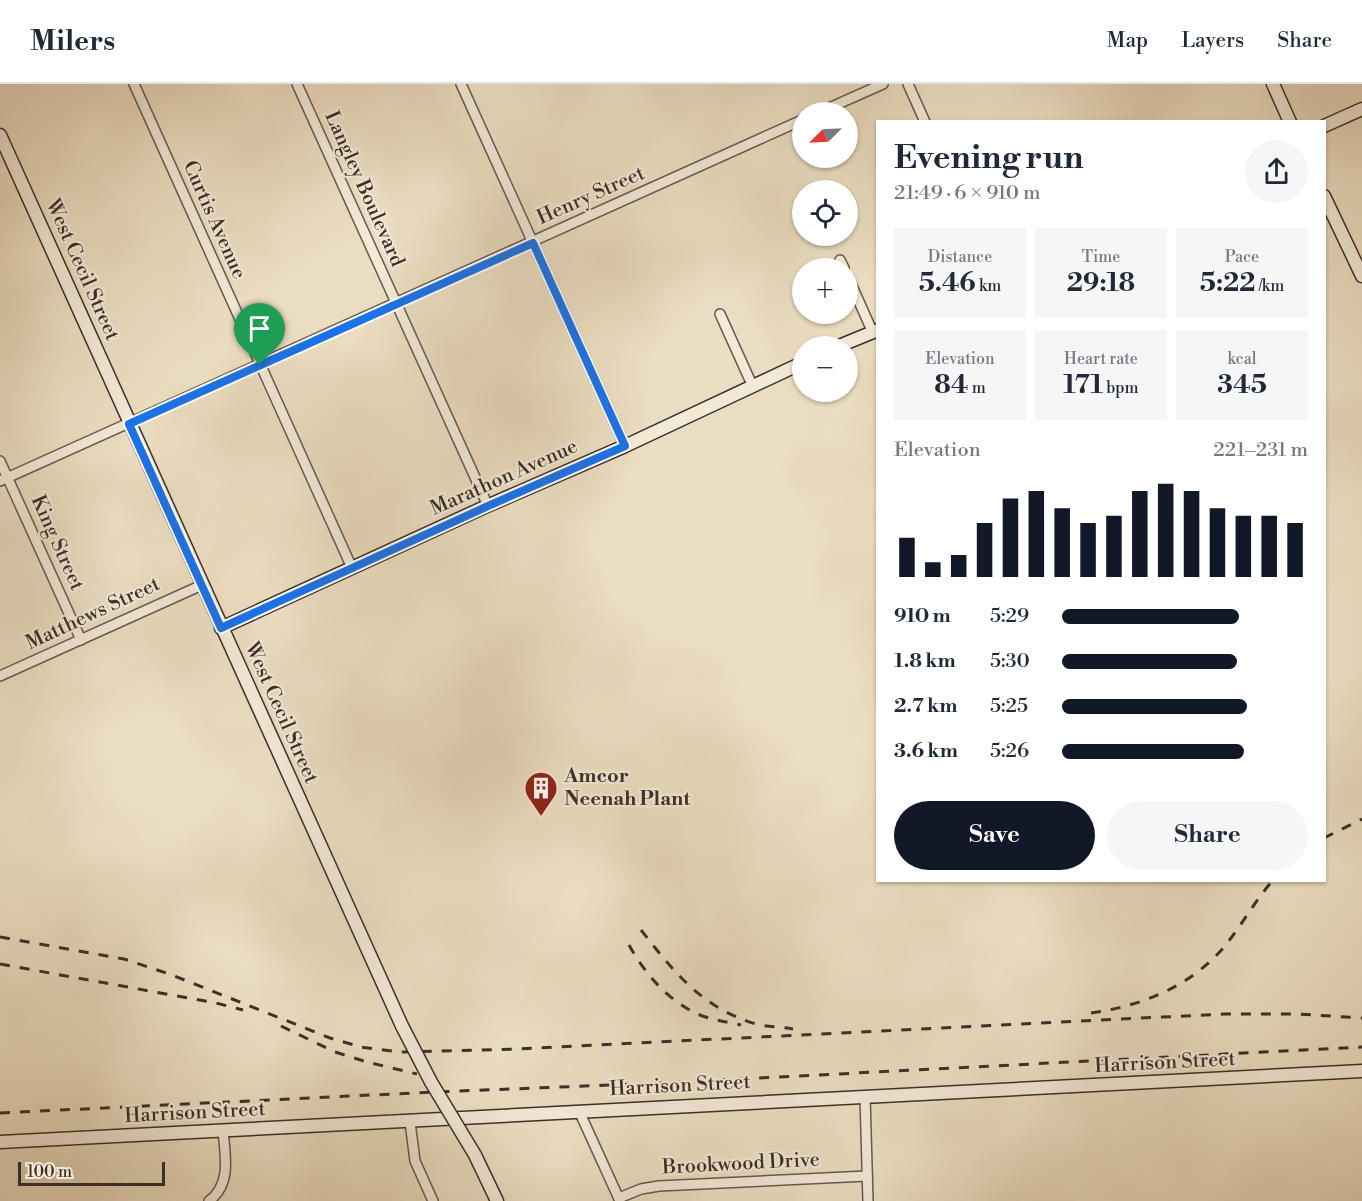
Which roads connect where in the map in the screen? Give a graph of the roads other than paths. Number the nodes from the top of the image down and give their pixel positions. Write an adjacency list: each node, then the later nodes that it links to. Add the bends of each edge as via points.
1 (134, 84): 22 (street, Curtis Avenue)
2 (297, 84): 18 (street, Langley Boulevard)
3 (461, 84): 15 (street)
4 (883, 84): 7 (street)
5 (908, 84): 9 (street)
6 (1272, 84): 10 (main road)
7 (842, 102)
8 (1362, 109): 12 (main road)
9 (924, 120)
10 (1289, 120)
11 (792, 125): 15 (street, Henry Street)
12 (1326, 125)
13 (0, 135): 25 (main road, West Cecil Street)
14 (1326, 200): 16 (main road)
15 (533, 243): 18 (street, Henry Street); 26 (street)
16 (1362, 276)
17 (858, 297): 20 (street)
18 (396, 304): 22 (street, Henry Street); 29 (street, Langley Boulevard)
19 (720, 314): 24 (street)
20 (875, 332): 21 (main road)
21 (858, 339)
22 (260, 365): 25 (street, Henry Street); 30 (street, Curtis Avenue)
23 (792, 368): 24 (main road, Marathon Avenue)
24 (753, 387): 26 (main road, Marathon Avenue)
25 (129, 424): 28 (street, Henry Street); 31 (main road, West Cecil Street)
26 (625, 446): 29 (main road, Marathon Avenue)
27 (0, 461): 28 (street, King Street)
28 (4, 480): 33 (street, King Street)
29 (488, 506): 30 (main road, Marathon Avenue)
30 (352, 568): 32 (main road, Marathon Avenue)
31 (202, 585): 32 (main road, West Cecil Street); 33 (street, Matthews Street)
32 (221, 628): 45 (main road, West Cecil Street, bridge, via 402,1026)
33 (81, 639): 34 (street, Matthews Street)
34 (0, 676)
35 (1362, 1071): 36 (main road, Harrison Street)
36 (865, 1096): 37 (main road, Harrison Street); 41 (street)
37 (579, 1110): 38 (main road, Harrison Street); 42 (street)
38 (410, 1122): 39 (main road, Harrison Street); 44 (street, via 415,1161)
39 (224, 1131): 40 (main road, Harrison Street); 43 (street, via 225,1178 219,1192)
40 (0, 1142)
41 (867, 1176): 42 (street, Brookwood Drive, via 659,1186 641,1189); 46 (street)
42 (619, 1200)
43 (209, 1201)
44 (434, 1201)
45 (497, 1201)
46 (868, 1201)

